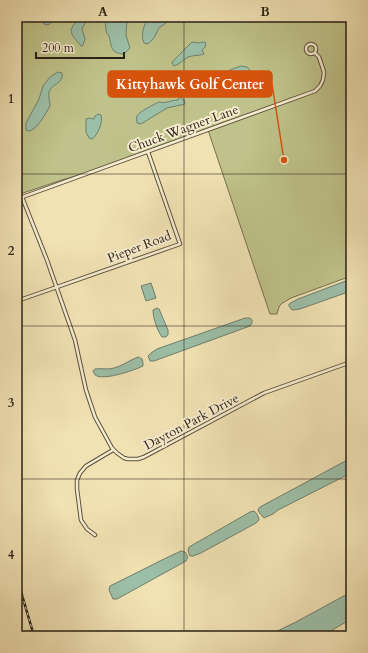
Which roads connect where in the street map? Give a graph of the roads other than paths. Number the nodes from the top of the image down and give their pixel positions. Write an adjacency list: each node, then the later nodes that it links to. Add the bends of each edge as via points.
1 (315, 52): 1 (street, Chuck Wagner Lane, via 315,45 312,43 306,46 307,53); 2 (street, Chuck Wagner Lane, via 324,72 324,80 315,91)
2 (148, 152): 3 (street, Chuck Wagner Lane); 5 (street, Pieper Road, via 180,244)
3 (22, 197): 4 (street, Chuck Wagner Lane); 5 (street)
4 (17, 199)
5 (56, 287): 6 (street, Pieper Road); 8 (street, via 75,340 91,406)
6 (17, 301)
7 (351, 362): 8 (street, Dayton Park Drive, via 264,393 141,459 124,458)
8 (114, 450): 9 (street, via 86,466 77,480 82,520 87,529)
9 (95, 535)

